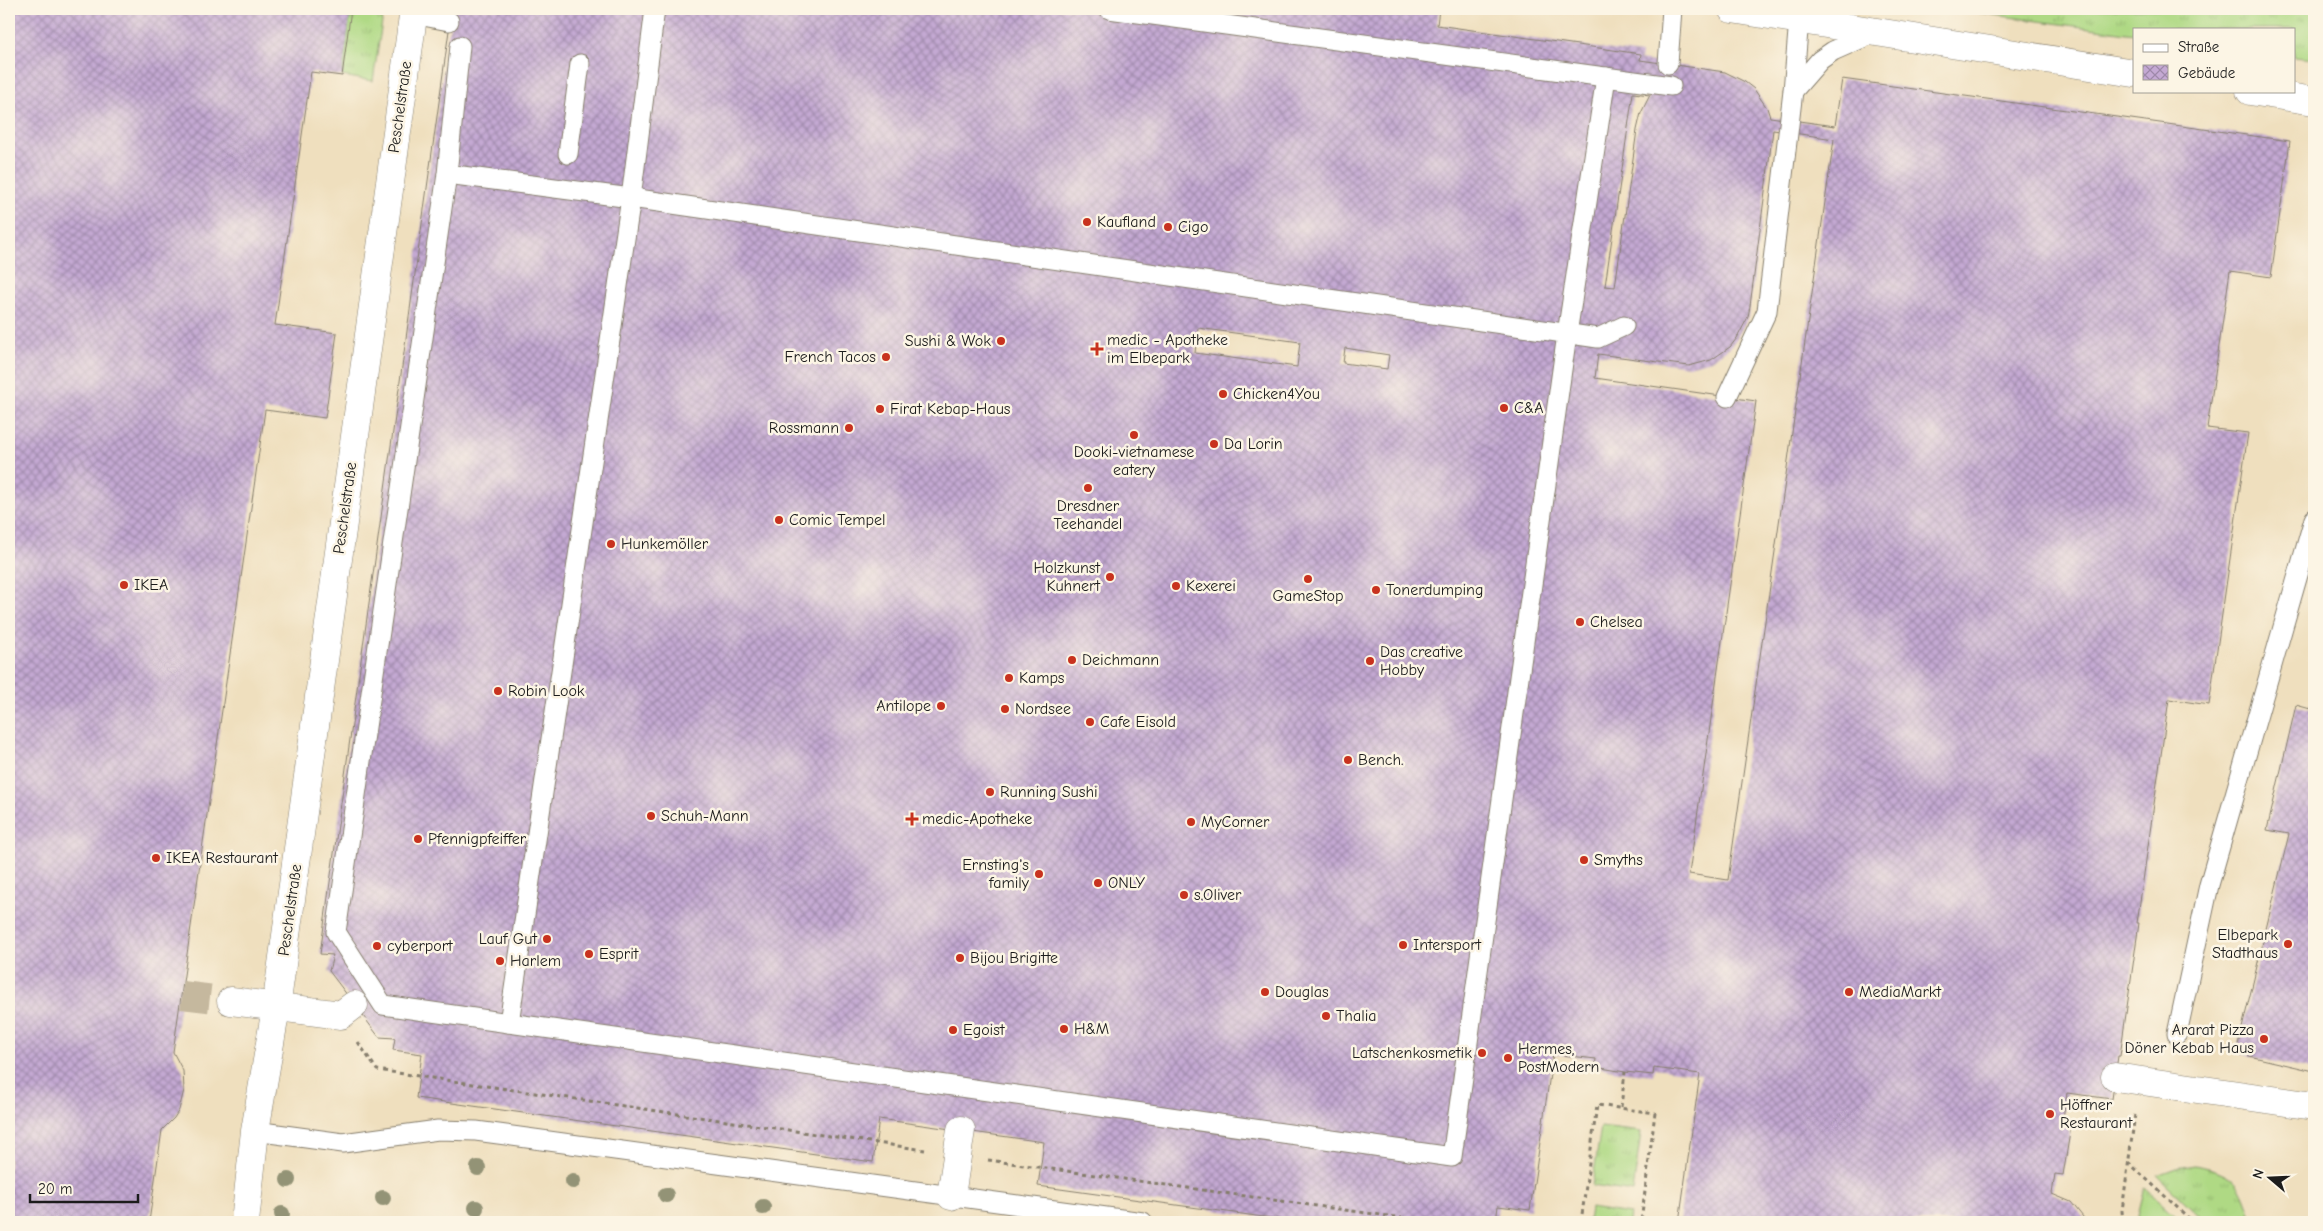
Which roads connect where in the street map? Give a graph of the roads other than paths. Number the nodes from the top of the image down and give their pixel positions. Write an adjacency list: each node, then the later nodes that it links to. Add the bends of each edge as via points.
1 (655, 9): 20 (lane)
2 (1109, 9): 13 (lane)
3 (1672, 9): 11 (lane)
4 (1732, 9): 6 (street)
5 (414, 11): 7 (lane); 26 (street, Peschelstraße)
6 (1799, 19): 8 (street); 15 (lane)
7 (449, 22)
8 (1876, 32): 12 (street); 15 (lane, via 1820,60)
9 (460, 46): 19 (lane)
10 (580, 64): 18 (lane)
11 (1668, 64)
12 (2133, 73)
13 (1606, 77): 14 (lane); 22 (lane)
14 (1671, 86)
15 (1793, 91): 23 (lane, via 1767,311)
16 (2256, 92): 17 (street)
17 (2314, 101)
18 (568, 154)
19 (447, 174): 20 (lane); 28 (lane, via 336,932 383,1005)
20 (631, 198): 22 (lane); 28 (lane)
21 (1624, 326): 22 (lane, via 1598,338)
22 (1567, 334): 28 (lane, via 1452,1157)
23 (1727, 397)
24 (2314, 519): 29 (lane, via 2209,884)
25 (231, 1001): 26 (street)
26 (276, 1008): 27 (street); 32 (street, Peschelstraße)
27 (348, 1010)
28 (509, 1023)
29 (2177, 1034)
30 (2127, 1079): 31 (street)
31 (2314, 1106)
32 (255, 1131): 34 (lane, via 343,1143 438,1130 476,1131); 35 (street, Peschelstraße)
33 (959, 1142): 34 (street)
34 (951, 1196): 36 (lane)
35 (245, 1222)
36 (1143, 1222)

